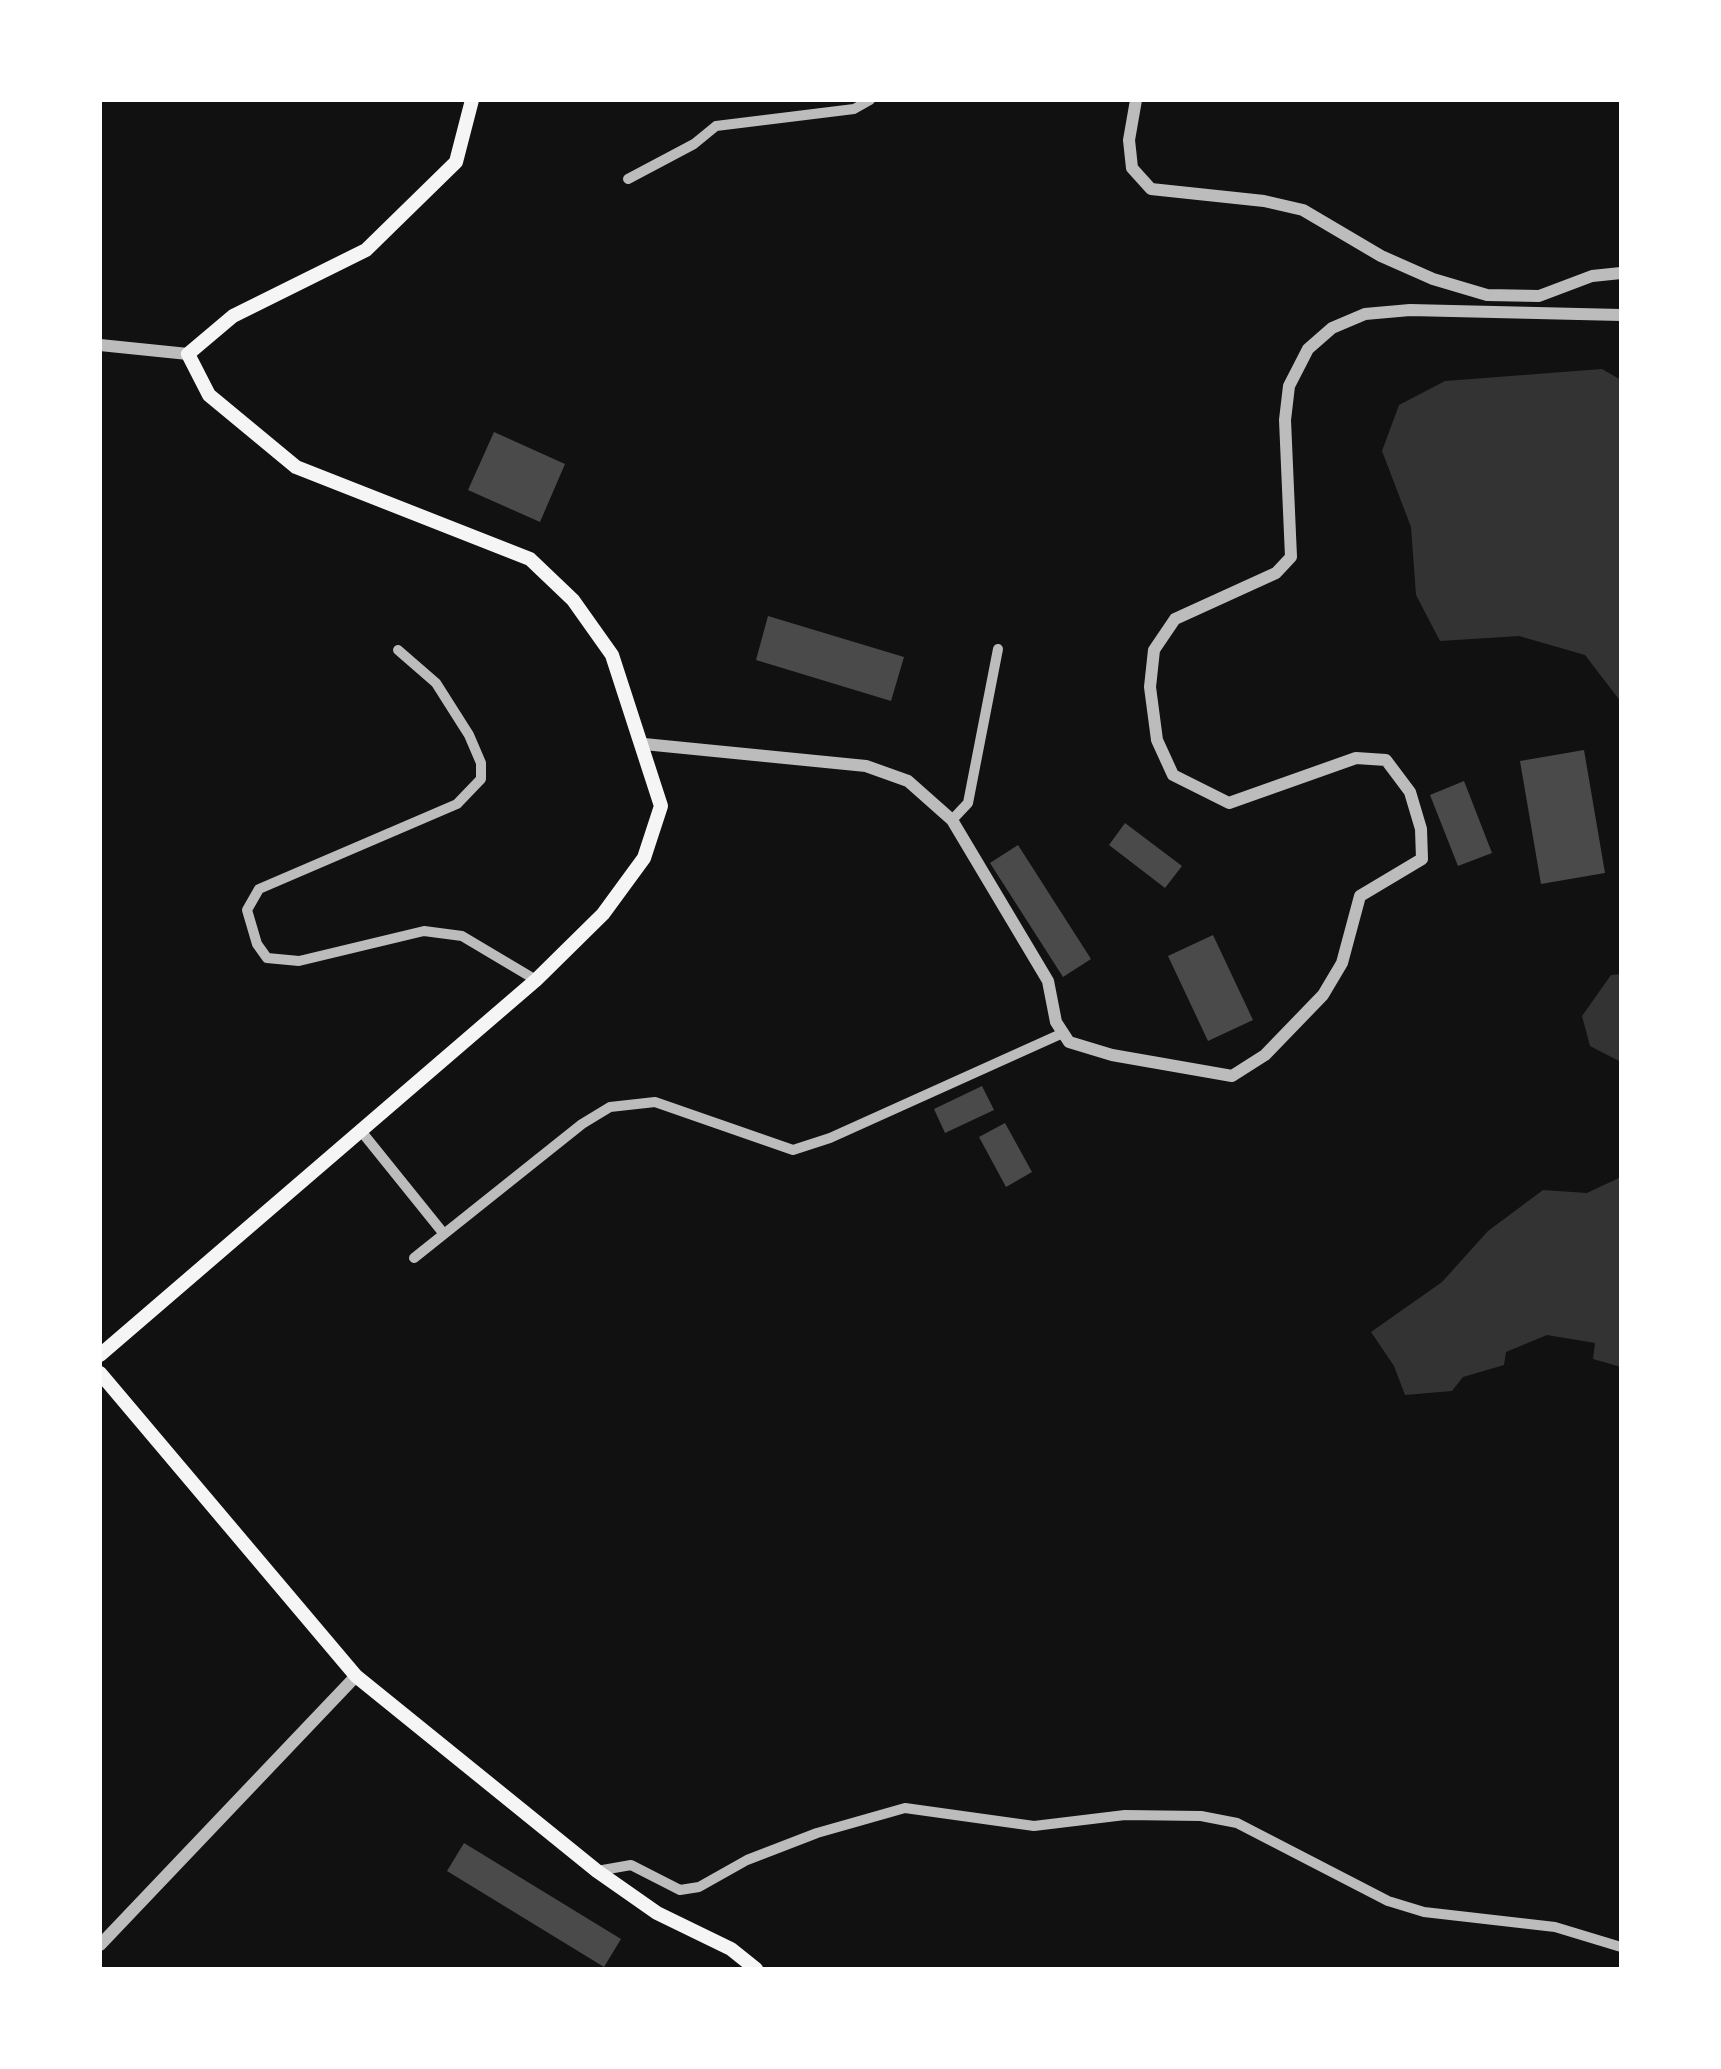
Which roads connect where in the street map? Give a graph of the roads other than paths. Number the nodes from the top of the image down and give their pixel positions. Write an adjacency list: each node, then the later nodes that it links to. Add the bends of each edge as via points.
1 (472, 100): 8 (main road, via 456,162 366,250 233,316)
2 (870, 100): 4 (street, via 854,109 716,126)
3 (1136, 100): 5 (street, via 1132,168 1151,189 1303,210 1381,256 1488,296 1539,296 1592,276)
4 (628, 179)
5 (1621, 274)
6 (1621, 315): 14 (street, via 1365,314 1332,328 1308,350 1290,386 1285,420 1291,558 1276,574 1175,619 1154,650 1150,686 1157,740 1173,775 1230,803 1356,758 1386,760 1410,792 1422,859 1360,896 1342,962 1323,995 1264,1055 1232,1076 1112,1055)
7 (100, 344): 8 (street)
8 (188, 354): 11 (main road, via 208,395 296,468 530,559 572,600 612,655)
9 (998, 649): 12 (street, via 968,802)
10 (398, 650): 13 (street, via 436,683 475,749 481,778 457,804 259,889 247,910 257,944 268,958 299,961 424,931 462,936)
11 (644, 744): 12 (street, via 866,766 908,781); 13 (main road, via 661,806 644,858 603,914)
12 (952, 820): 14 (street, via 1048,981)
13 (536, 980): 15 (main road)
14 (1063, 1034): 16 (street, via 793,1150 656,1102 610,1107)
15 (361, 1130): 16 (street); 18 (main road)
16 (444, 1234): 17 (street)
17 (414, 1258)
18 (100, 1355)
19 (100, 1373): 20 (main road)
20 (356, 1676): 21 (main road); 22 (street)
21 (597, 1870): 23 (street, via 630,1865 680,1890 699,1887 817,1833 905,1808 1034,1826 1126,1815 1201,1816 1238,1823 1388,1902 1555,1927); 24 (main road)
22 (100, 1945)
23 (1621, 1947)
24 (756, 1969)

